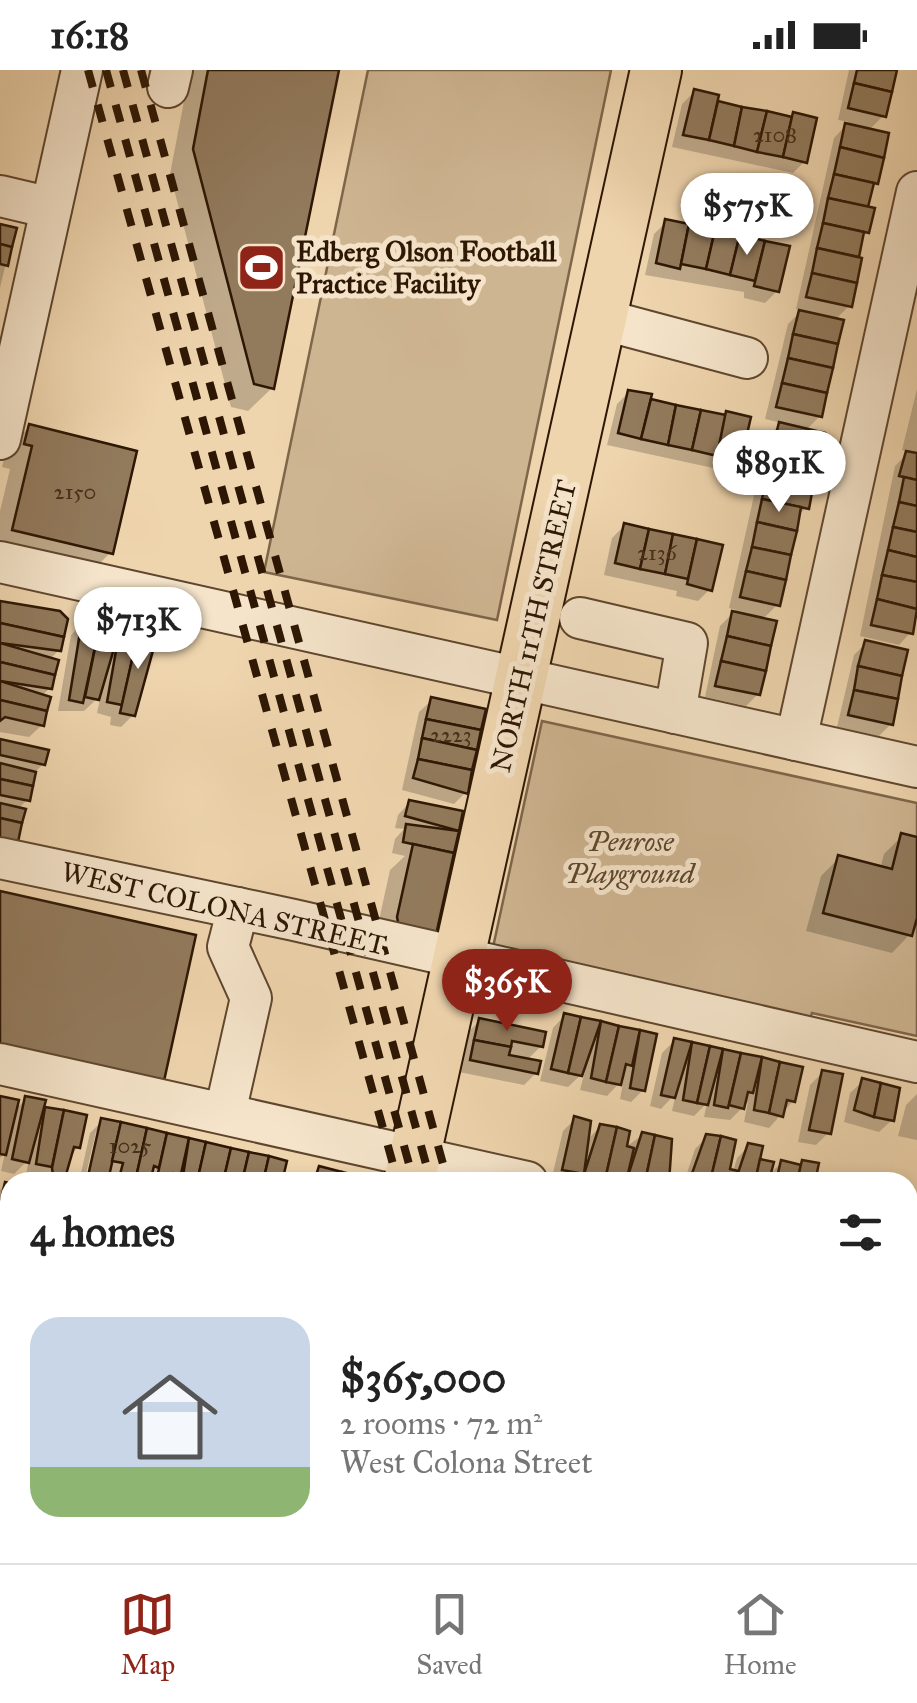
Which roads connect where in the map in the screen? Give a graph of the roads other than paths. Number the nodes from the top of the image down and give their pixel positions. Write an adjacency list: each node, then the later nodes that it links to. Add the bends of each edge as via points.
1 (82, 70): 5 (street)
2 (656, 70): 6 (main road, NORTH 11TH STREET)
3 (917, 192): 14 (street)
4 (0, 196): 5 (street)
5 (51, 208): 7 (street)
6 (601, 319): 8 (street); 12 (main road, NORTH 11TH STREET)
7 (9, 357): 9 (street)
8 (746, 358)
9 (0, 438)
10 (0, 562): 12 (street)
11 (580, 618): 13 (street, via 687,644)
12 (521, 679): 13 (street); 18 (main road, NORTH 11TH STREET)
13 (675, 713): 14 (street)
14 (796, 740): 15 (street)
15 (917, 767)
16 (0, 858): 17 (street, WEST COLONA STREET)
17 (238, 908): 18 (street, WEST COLONA STREET); 21 (street, via 228,947 251,998)
18 (458, 960): 19 (street, WEST COLONA STREET); 22 (main road, NORTH 11TH STREET)
19 (917, 1062)
20 (0, 1064): 21 (street)
21 (224, 1113): 22 (street)
22 (412, 1170)

